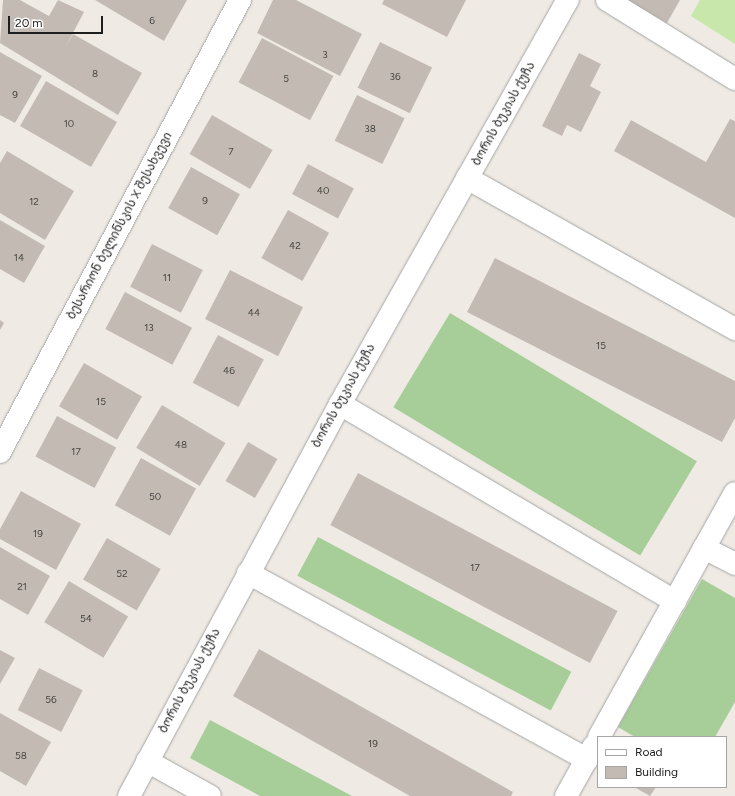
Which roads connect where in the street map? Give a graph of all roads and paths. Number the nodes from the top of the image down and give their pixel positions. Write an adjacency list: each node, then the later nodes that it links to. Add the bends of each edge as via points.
1 (240, 0): 8 (street, ბესარიონ ბელინსკის X შესახვევი)
2 (568, 0): 5 (street, ბორის ბუკიას ქუჩა)
3 (607, 0): 4 (street)
4 (735, 79)
5 (467, 178): 6 (street); 7 (street, ბორის ბუკიას ქუჩა)
6 (735, 330)
7 (340, 404): 12 (street, ბორის ბუკიას ქუჩა); 13 (street)
8 (0, 452)
9 (735, 493): 10 (street)
10 (704, 548): 11 (street); 13 (street)
11 (735, 564)
12 (248, 573): 16 (street); 17 (street, ბორის ბუკიას ქუჩა)
13 (675, 601): 14 (street)
14 (599, 736)
15 (597, 740): 16 (street)
16 (587, 759): 20 (street)
17 (147, 761): 18 (street, ბორის ბუკიას ქუჩა); 19 (street)
18 (128, 796)
19 (210, 796)
20 (566, 796)

